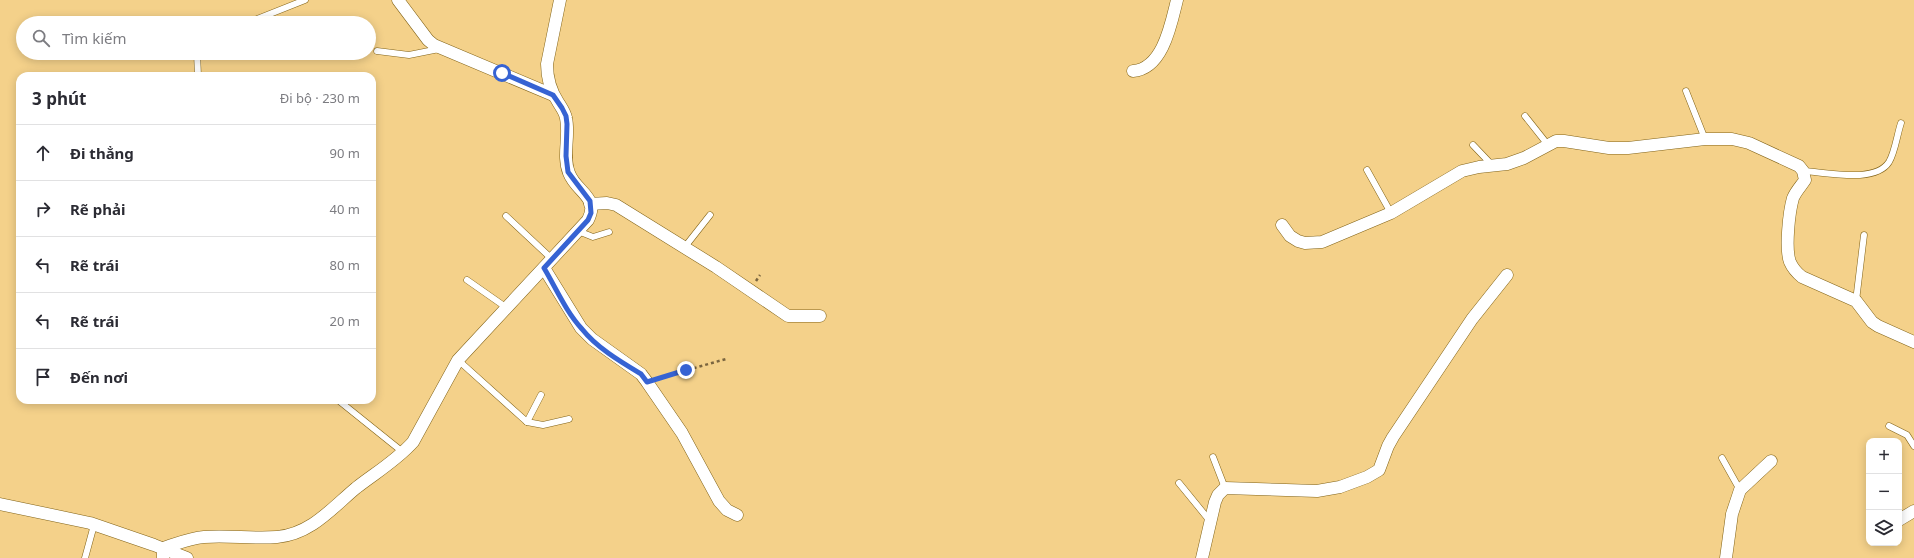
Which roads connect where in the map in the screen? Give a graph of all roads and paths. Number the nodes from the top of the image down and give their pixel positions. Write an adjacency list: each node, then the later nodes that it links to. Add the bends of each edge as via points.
1 (305, 0): 5 (lane)
2 (398, 0): 6 (street, via 428,40)
3 (560, 0): 12 (street, via 547,64 548,80)
4 (1177, 0): 9 (street, via 1168,36 1154,61 1141,71)
5 (265, 16)
6 (441, 48): 7 (lane, via 409,55); 12 (street)
7 (377, 51)
8 (198, 60): 10 (lane)
9 (1134, 71)
10 (198, 72)
11 (1686, 91): 15 (lane)
12 (553, 95): 21 (street, via 566,116 568,172)
13 (1525, 116): 17 (lane)
14 (1901, 123): 20 (lane, via 1890,160 1877,172 1861,175)
15 (1705, 139): 17 (street, via 1628,148 1609,148 1564,141); 20 (street, via 1732,139 1749,143 1799,166)
16 (1473, 145): 18 (lane)
17 (1548, 145): 18 (street, via 1518,161)
18 (1494, 167): 22 (street, via 1462,171)
19 (1367, 170): 22 (lane)
20 (1803, 171): 33 (street, via 1805,180 1794,196 1791,206 1788,254 1790,262 1802,277)
21 (590, 204): 26 (street, via 591,213); 29 (street, via 607,203 616,206)
22 (1391, 213): 25 (street, via 1313,244 1298,241 1290,236)
23 (710, 215): 29 (lane)
24 (506, 216): 30 (lane)
25 (1282, 225)
26 (578, 231): 27 (lane, via 593,237); 30 (street)
27 (610, 232)
28 (1864, 235): 33 (lane)
29 (684, 248): 35 (street, via 788,316)
30 (548, 264): 34 (street); 39 (street, via 581,328 592,340 641,374)
31 (1507, 275): 51 (street, via 1472,319 1393,438 1379,470 1347,484 1317,491)
32 (467, 280): 34 (lane)
33 (1856, 301): 36 (street, via 1872,322)
34 (507, 308): 38 (street)
35 (820, 316)
36 (1914, 342)
37 (726, 359): 39 (path)
38 (458, 360): 43 (lane); 46 (street)
39 (647, 382): 55 (street, via 682,433 719,501 727,510)
40 (541, 395): 43 (lane)
41 (343, 404): 46 (lane)
42 (569, 419): 43 (lane, via 543,425)
43 (527, 422)
44 (1889, 426): 45 (lane, via 1902,432)
45 (1914, 446)
46 (404, 453): 59 (street, via 356,488 324,517 301,531 278,537 203,537)
47 (1213, 457): 51 (lane)
48 (1722, 458): 52 (lane)
49 (1771, 461): 52 (street)
50 (1179, 483): 57 (lane)
51 (1225, 488): 57 (street, via 1218,495)
52 (1740, 490): 63 (street, via 1732,514)
53 (0, 504): 58 (street)
54 (1914, 511): 56 (street)
55 (737, 515)
56 (1902, 518)
57 (1211, 523): 62 (street)
58 (94, 525): 59 (street); 60 (lane)
59 (163, 553): 61 (street)
60 (85, 558)
61 (187, 558)
62 (1202, 558)
63 (1726, 558)

